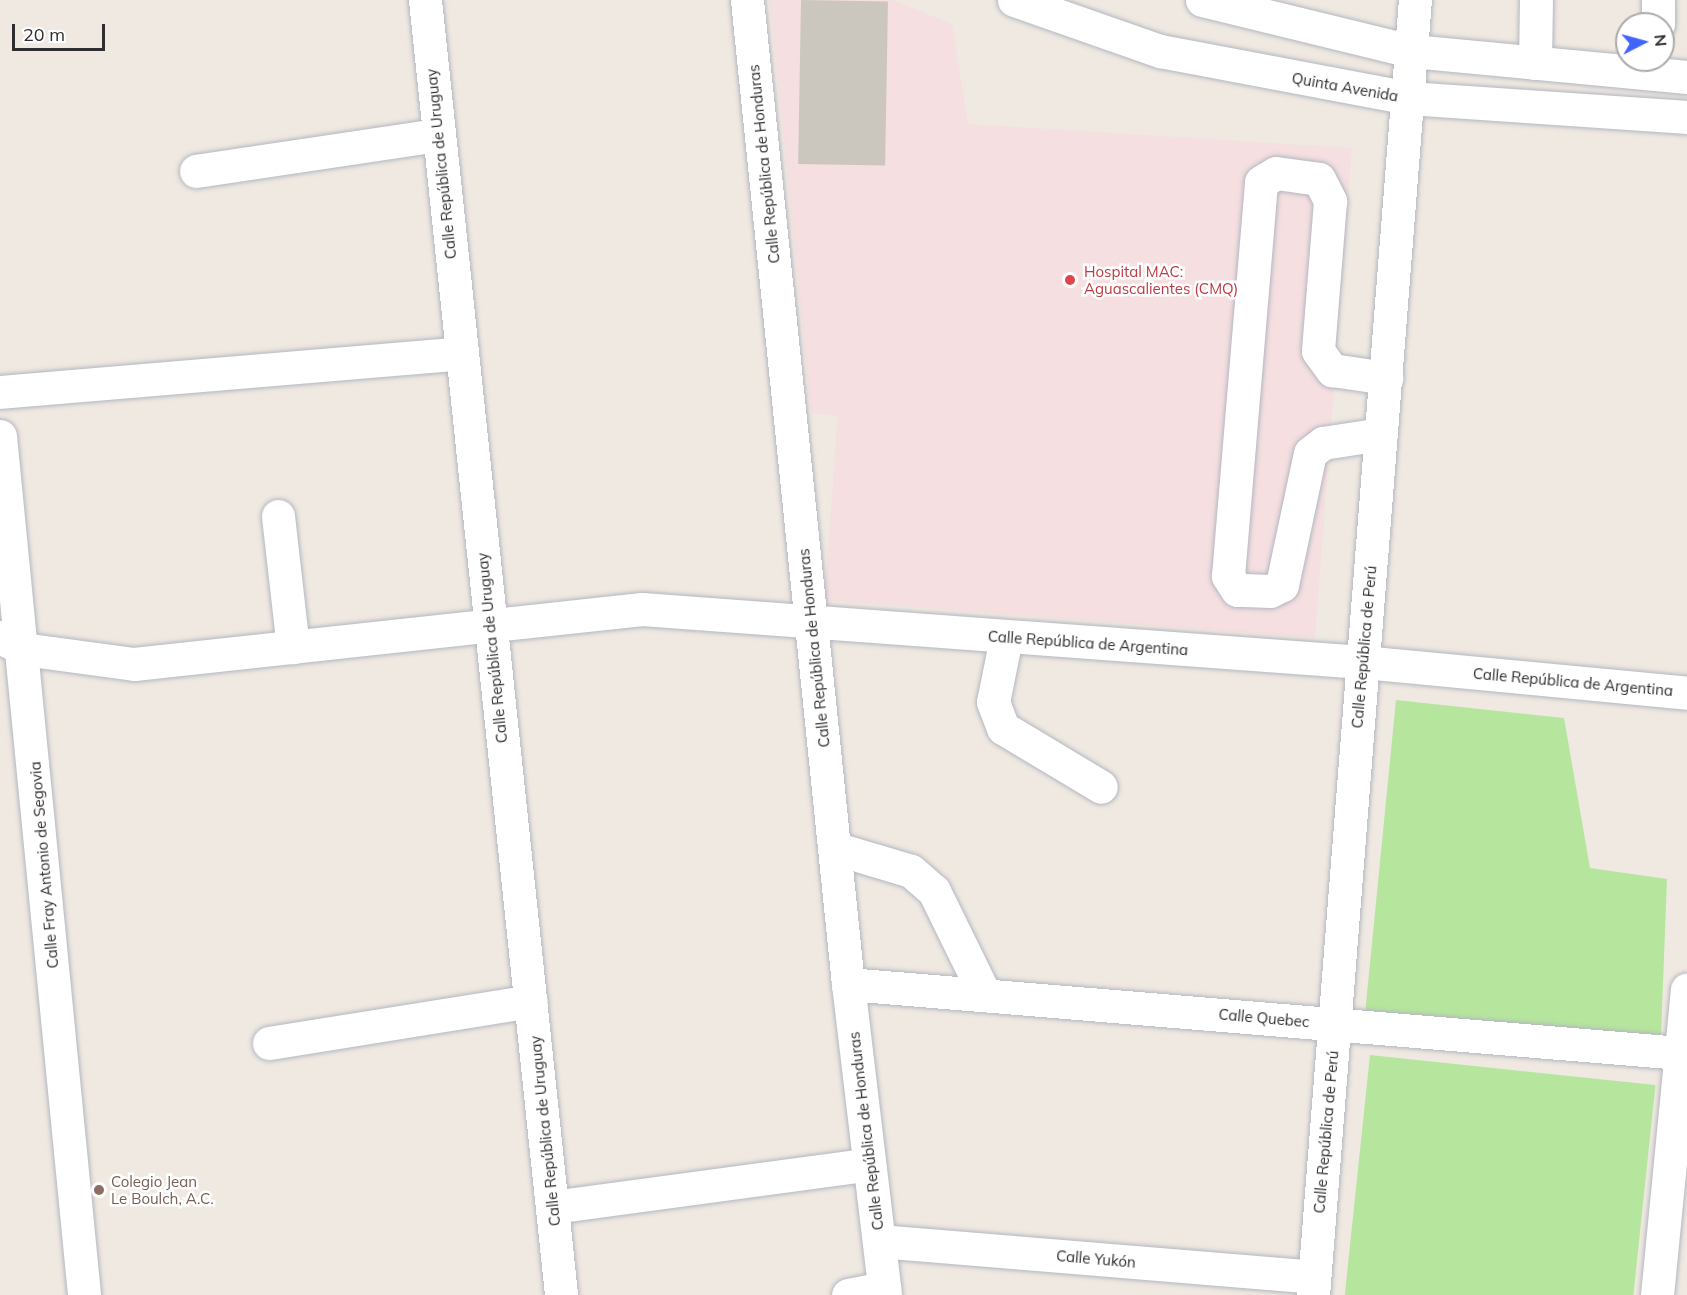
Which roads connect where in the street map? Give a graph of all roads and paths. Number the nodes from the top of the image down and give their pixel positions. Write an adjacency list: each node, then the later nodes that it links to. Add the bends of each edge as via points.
1 (425, 0): 12 (street, Calle República de Uruguay)
2 (747, 0): 20 (street, Calle República de Honduras)
3 (1014, 0): 10 (street, Quinta Avenida, via 1160,51)
4 (1202, 0): 7 (street)
5 (1416, 0): 7 (street, Calle República de Perú)
6 (1536, 0): 8 (street)
7 (1412, 51): 8 (street); 10 (street, Calle República de Perú)
8 (1535, 63): 9 (street)
9 (1615, 67)
10 (1408, 98): 11 (street, Quinta Avenida); 15 (street, Calle República de Perú)
11 (1687, 117)
12 (438, 135): 13 (street); 14 (street, Calle República de Uruguay)
13 (196, 171)
14 (460, 353): 16 (street); 21 (street, Calle República de Uruguay)
15 (1386, 378): 17 (street, Calle República de Perú); 17 (street, via 1332,370 1318,351 1330,201 1319,179 1276,173 1261,182 1228,576 1238,590 1270,591 1282,585 1310,453 1323,443)
16 (0, 392)
17 (1381, 434): 25 (street, Calle República de Perú)
18 (0, 436): 23 (street, Calle Fray Antonio de Segovia)
19 (278, 516): 24 (street)
20 (811, 620): 21 (street, Calle República de Argentina, via 642,609); 22 (street, Calle República de Argentina); 28 (street, Calle República de Honduras)
21 (490, 625): 24 (street, Calle República de Argentina); 32 (street, Calle República de Uruguay)
22 (1006, 638): 25 (street, Calle República de Argentina); 27 (street, via 993,702 1003,728)
23 (12, 643): 24 (street, Calle República de Argentina, via 134,664); 41 (street, Calle Fray Antonio de Segovia)
24 (293, 647)
25 (1362, 662): 26 (street, Calle República de Argentina); 33 (street, Calle República de Perú)
26 (1687, 693)
27 (1101, 787)
28 (834, 848): 29 (street, Calle República de Honduras); 31 (street, via 911,871 934,891)
29 (848, 984): 31 (street, Calle Quebec); 36 (street, Calle República de Honduras)
30 (1687, 989): 35 (street)
31 (985, 995): 33 (street, Calle Quebec)
32 (531, 1001): 34 (street); 37 (street, Calle República de Uruguay)
33 (1334, 1024): 35 (street, Calle Quebec); 39 (street, Calle República de Perú)
34 (269, 1043)
35 (1681, 1053): 44 (street)
36 (869, 1164): 37 (street); 38 (street, Calle República de Honduras)
37 (553, 1207): 42 (street, Calle República de Uruguay)
38 (879, 1241): 39 (street, Calle Yukón); 40 (street, Calle República de Honduras)
39 (1313, 1286)
40 (885, 1292): 43 (street)
41 (84, 1295)
42 (561, 1295)
43 (848, 1295)
44 (1657, 1295)

